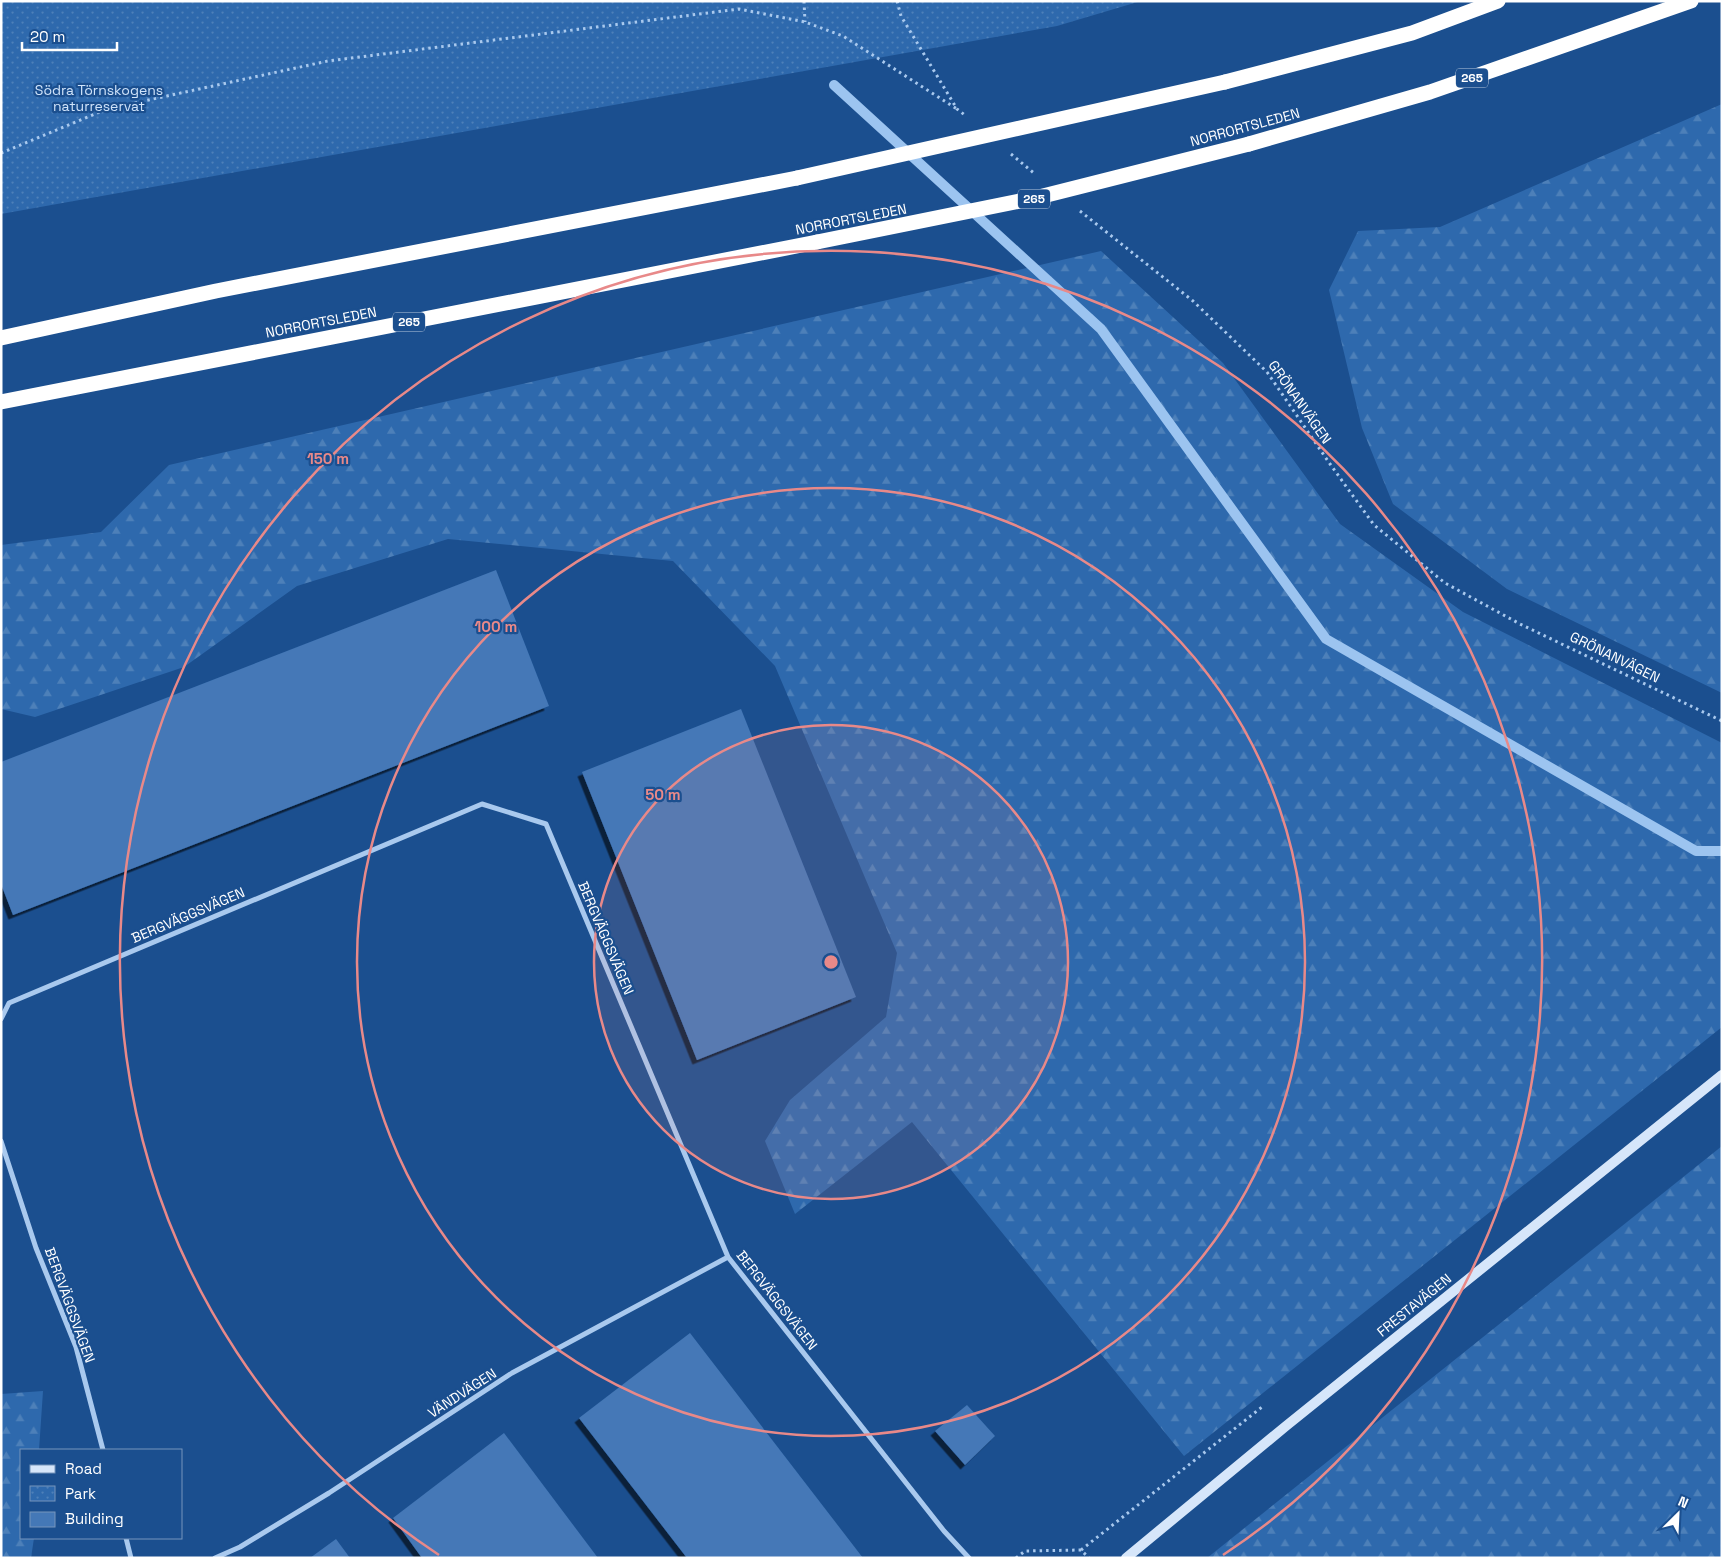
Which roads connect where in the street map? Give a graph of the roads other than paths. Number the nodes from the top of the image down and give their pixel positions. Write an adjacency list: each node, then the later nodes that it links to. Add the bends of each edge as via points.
1 (1498, 1): 3 (highway, bridge, via 1412,33 1224,82 797,178 216,291)
2 (1691, 1): 4 (highway, NORRORTSLEDEN / 265, bridge, via 1430,92 1249,144 1035,198)
3 (1, 338)
4 (1, 402)
5 (1, 1019): 8 (street, BERGVÄGGSVÄGEN, via 9,1002 482,804 546,824)
6 (1722, 1075): 14 (street, FRESTAVÄGEN)
7 (1, 1141): 9 (street, BERGVÄGGSVÄGEN, via 36,1248 76,1347)
8 (728, 1257): 12 (street, VÄNDVÄGEN, via 512,1374 330,1493 240,1547); 13 (street, BERGVÄGGSVÄGEN, via 944,1531)
9 (103, 1449)
10 (126, 1539): 11 (street)
11 (131, 1558)
12 (215, 1558)
13 (969, 1558)
14 (1126, 1558)

